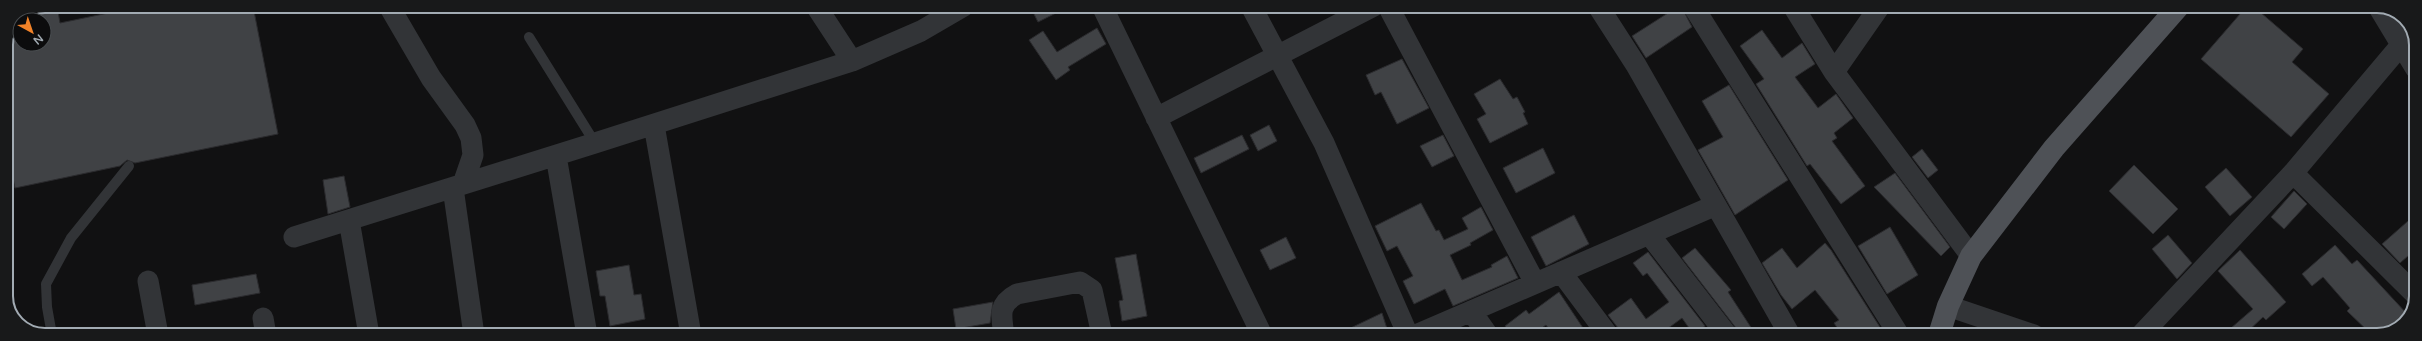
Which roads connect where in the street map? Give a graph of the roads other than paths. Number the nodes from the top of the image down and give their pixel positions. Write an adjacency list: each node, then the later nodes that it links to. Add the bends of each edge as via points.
1 (393, 13): 26 (street, via 431,78 465,125 471,138 473,155)
2 (821, 13): 18 (street)
3 (950, 13): 18 (street, via 922,31)
4 (1105, 13): 20 (street)
5 (1255, 13): 16 (street)
6 (1361, 13): 16 (street)
7 (1392, 13): 34 (street)
8 (1603, 13): 27 (street, via 1636,65)
9 (1697, 13): 53 (street)
10 (1797, 13): 19 (street)
11 (1875, 13): 19 (street)
12 (2173, 13): 31 (main road, via 2054,148)
13 (2382, 13): 15 (street)
14 (529, 36): 22 (lane)
15 (2401, 45): 17 (street); 25 (street)
16 (1278, 56): 20 (street); 47 (street, via 1324,143)
17 (2409, 58)
18 (852, 60): 21 (street)
19 (1834, 72): 31 (street)
20 (1156, 118): 46 (street)
21 (654, 124): 22 (street); 43 (street)
22 (595, 143): 23 (street)
23 (556, 156): 26 (street); 42 (street)
24 (129, 166): 38 (lane, via 71,238 46,284)
25 (2293, 173): 35 (street); 56 (street)
26 (458, 186): 28 (street); 41 (street)
27 (1716, 205): 29 (street); 52 (street)
28 (349, 220): 30 (street); 40 (street)
29 (1649, 234): 32 (street); 51 (street)
30 (294, 237)
31 (1971, 256): 36 (main road)
32 (1561, 272): 34 (street); 50 (street)
33 (148, 281): 39 (street)
34 (1535, 283): 37 (street)
35 (2409, 288)
36 (1948, 306): 54 (main road); 55 (street)
37 (1471, 311): 48 (street); 49 (street)
38 (51, 328)
39 (157, 328)
40 (368, 328)
41 (473, 328)
42 (586, 328)
43 (690, 328)
44 (1003, 328): 45 (street, via 1000,312 1004,302 1011,297 1080,282 1092,290)
45 (1100, 328)
46 (1259, 328)
47 (1405, 328)
48 (1432, 328)
49 (1483, 328)
50 (1603, 328)
51 (1722, 328)
52 (1786, 328)
53 (1895, 328)
54 (1942, 328)
55 (2013, 328)
56 (2148, 328)

